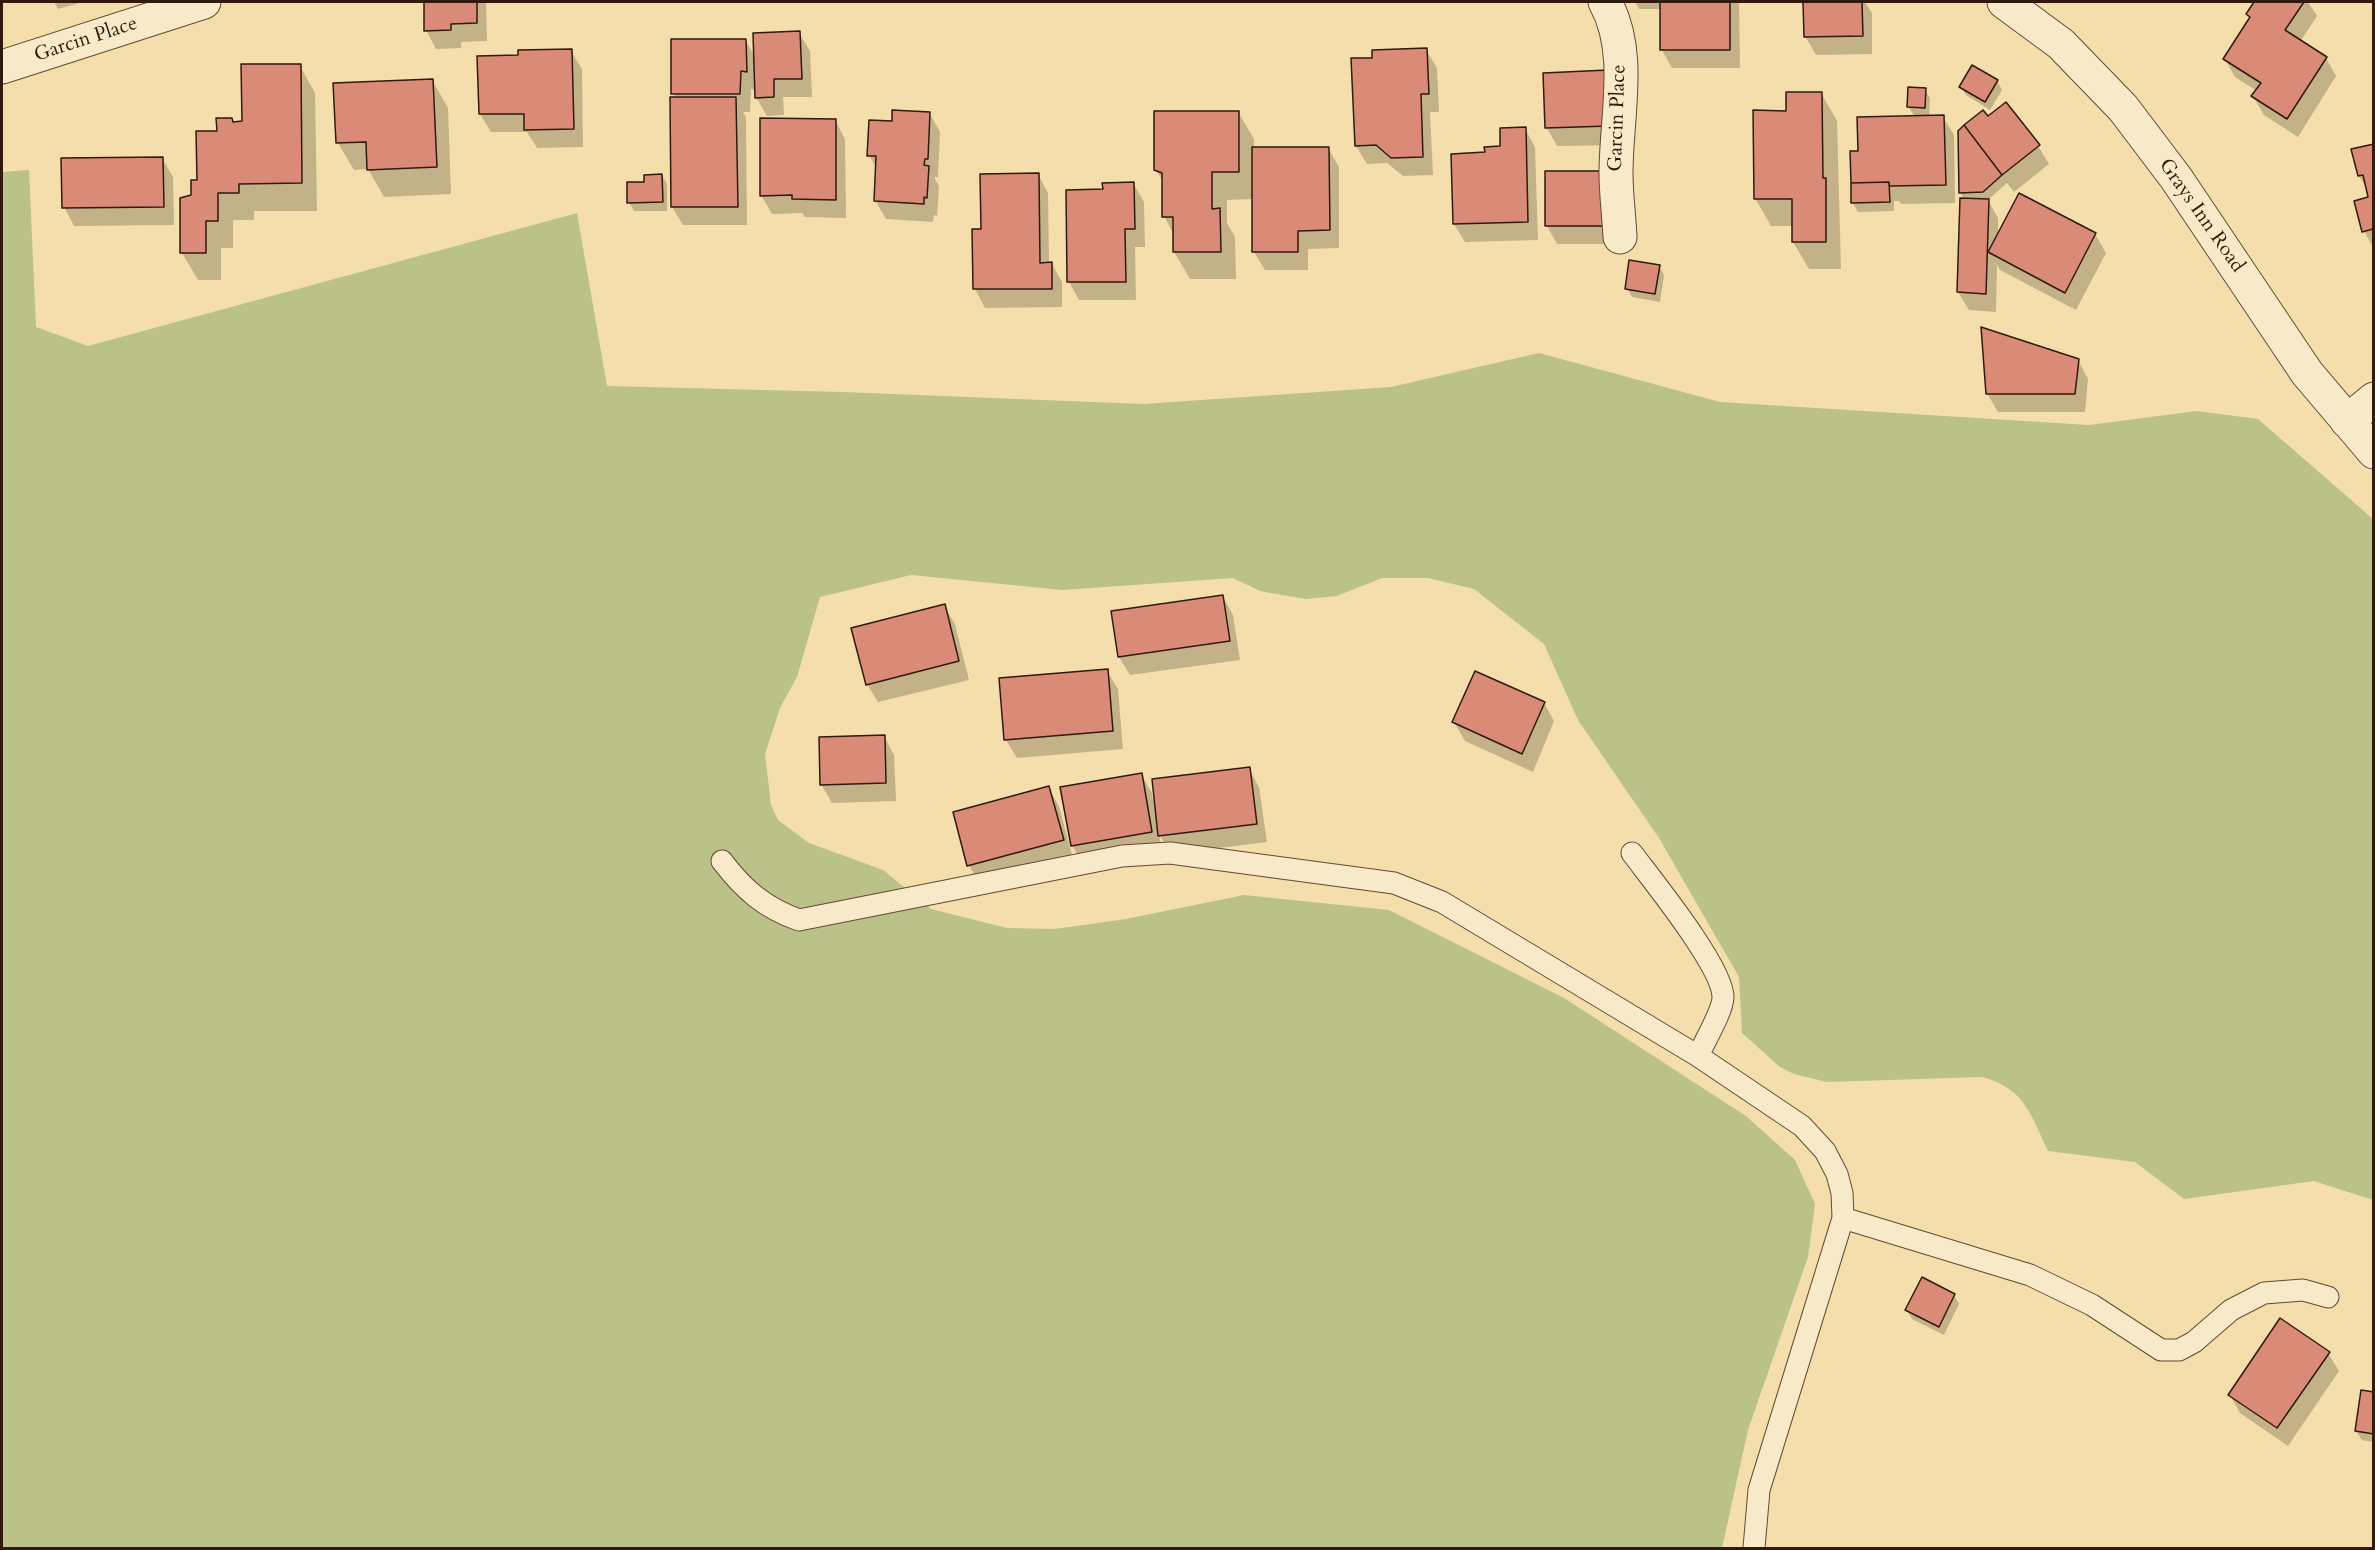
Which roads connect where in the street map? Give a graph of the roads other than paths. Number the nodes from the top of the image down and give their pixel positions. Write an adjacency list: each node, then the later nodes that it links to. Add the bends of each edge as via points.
1 (204, 2): 4 (street, Garcin Place)
2 (1605, 2): 5 (street, Garcin Place, via 1615,20 1621,62 1616,174)
3 (2004, 2): 7 (street, Grays Inn Road, via 2061,44 2122,108 2176,178 2307,373)
4 (2, 67)
5 (1620, 237)
6 (2373, 399): 7 (street)
7 (2347, 421): 8 (street, Grays Inn Road)
8 (2373, 452)
9 (1632, 853): 11 (lane, via 1677,913 1719,980 1723,998)
10 (722, 861): 11 (lane, via 737,880 774,911 799,920 1122,856 1170,853 1394,883 1442,902)
11 (1698, 1056): 12 (lane, via 1802,1126 1825,1151 1837,1174)
12 (1843, 1218): 13 (lane, via 2030,1275 2092,1305 2161,1350 2178,1350 2194,1342 2231,1310 2264,1293 2303,1290); 14 (lane, via 1759,1490)
13 (2328, 1297)
14 (1755, 1548)

